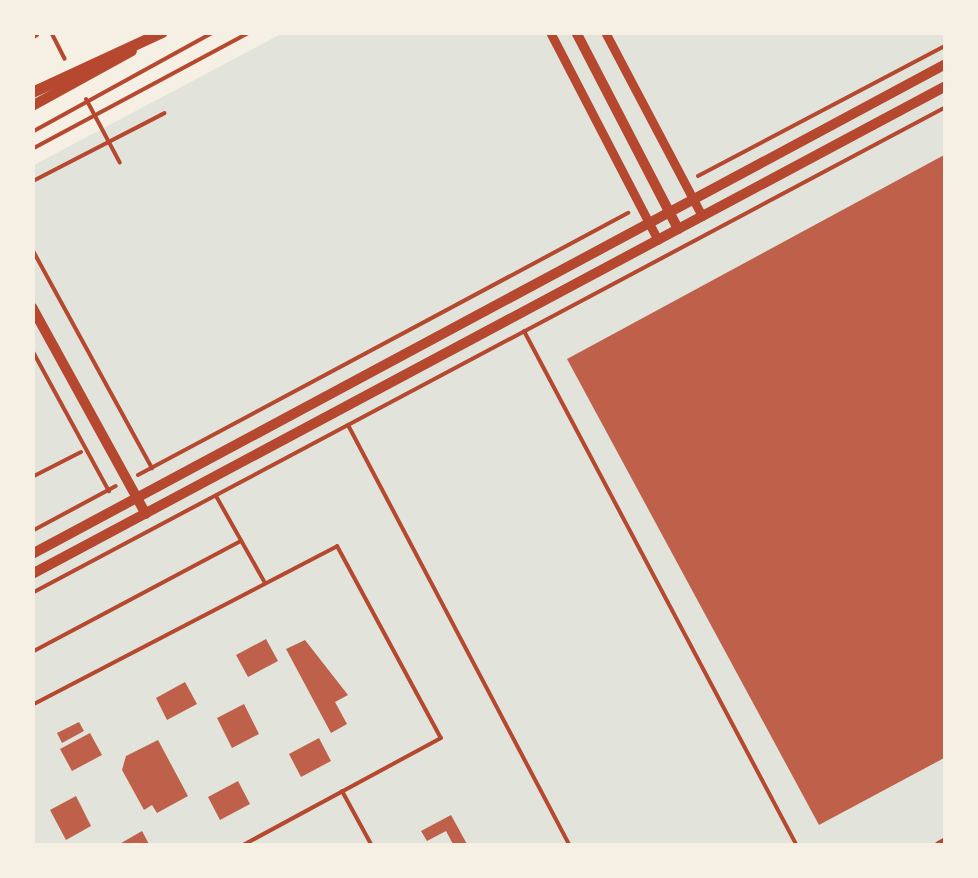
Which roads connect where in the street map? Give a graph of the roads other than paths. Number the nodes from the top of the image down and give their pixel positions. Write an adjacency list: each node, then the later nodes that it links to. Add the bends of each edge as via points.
1 (164, 32): 7 (main road); 8 (street)
2 (550, 32): 12 (street)
3 (576, 32): 10 (street)
4 (605, 32): 9 (street)
5 (946, 64): 9 (street)
6 (946, 86): 11 (street)
7 (32, 92)
8 (32, 106)
9 (693, 200): 10 (street); 11 (street)
10 (669, 212): 12 (street); 13 (street)
11 (702, 216): 13 (street)
12 (649, 224): 14 (street); 16 (street)
13 (678, 229): 14 (street)
14 (658, 240): 17 (street)
15 (32, 307): 16 (street)
16 (138, 498): 17 (street); 18 (street)
17 (146, 514): 19 (street)
18 (32, 554)
19 (32, 574)

